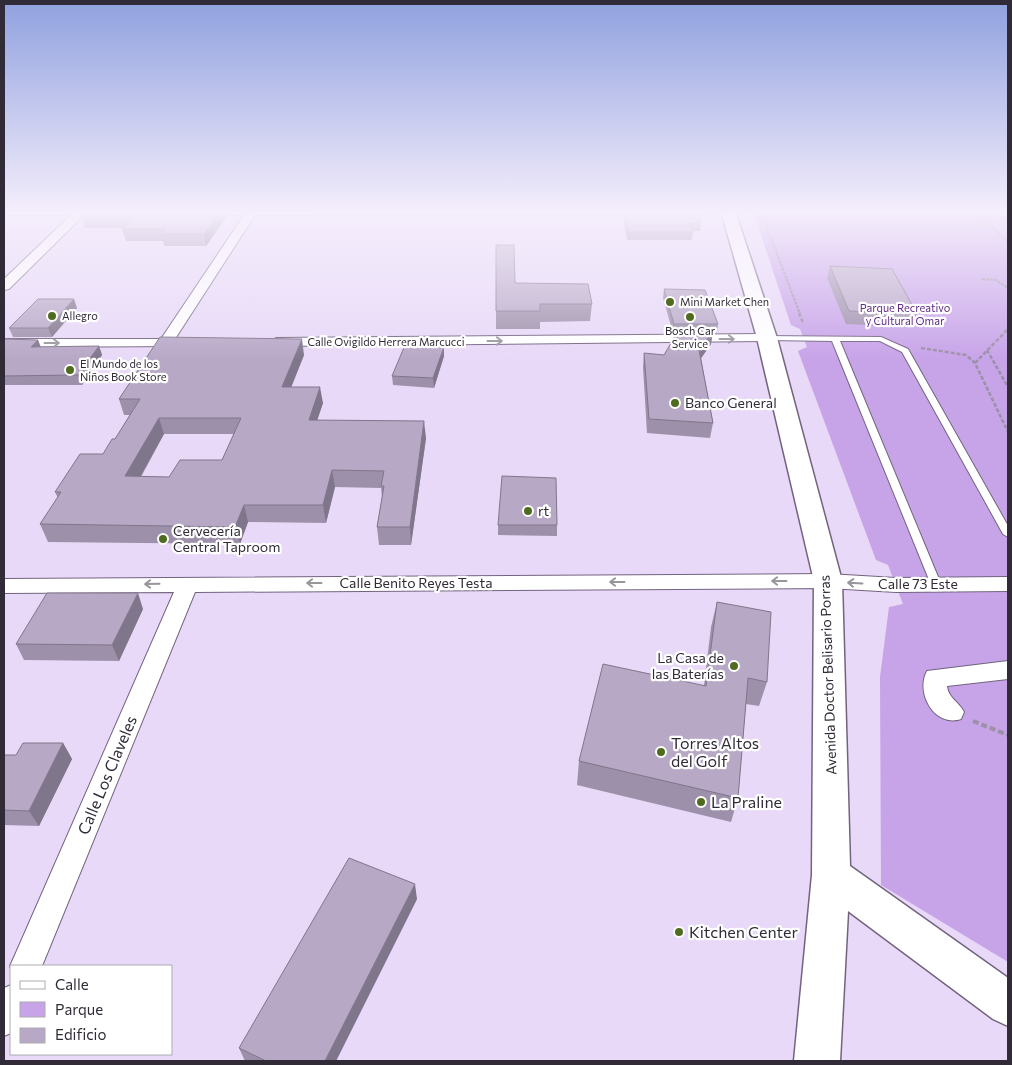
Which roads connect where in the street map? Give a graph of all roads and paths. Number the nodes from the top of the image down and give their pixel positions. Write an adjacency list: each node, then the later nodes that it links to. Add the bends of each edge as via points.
1 (30, 261): 5 (street)
2 (220, 261): 12 (street)
3 (743, 261): 8 (street, Avenida Doctor Belisario Porras)
4 (982, 279): 6 (path, via 996,280)
5 (4, 286)
6 (1008, 288)
7 (1008, 329): 14 (path)
8 (767, 338): 9 (lane); 10 (street, Calle Ovigildo Herrera Marcucci, one-way to 8); 18 (street, Avenida Doctor Belisario Porras)
9 (835, 338): 17 (lane, via 881,339 905,351); 20 (lane)
10 (264, 342)
11 (4, 343): 12 (street, one-way to 12)
12 (165, 343): 13 (street)
13 (195, 343)
14 (986, 350): 15 (path); 16 (path)
15 (975, 363)
16 (1008, 385)
17 (1008, 534)
18 (828, 581): 19 (street, Calle Benito Reyes Testa, one-way to 19); 20 (street, Calle 73 Este, one-way to 18); 26 (street, Avenida Doctor Belisario Porras)
19 (188, 584): 22 (street, Calle Benito Reyes Testa, one-way to 22); 27 (street, Calle Los Claveles)
20 (936, 584): 21 (street, Calle 73 Este)
21 (1008, 584)
22 (4, 586)
23 (1008, 670): 24 (street, via 935,678 933,688 937,700)
24 (952, 712): 25 (path)
25 (1008, 735)
26 (831, 875): 29 (street); 31 (street, Avenida Doctor Belisario Porras)
27 (26, 965)
28 (10, 1003): 30 (street)
29 (1008, 1004)
30 (4, 1018)
31 (817, 1061)

